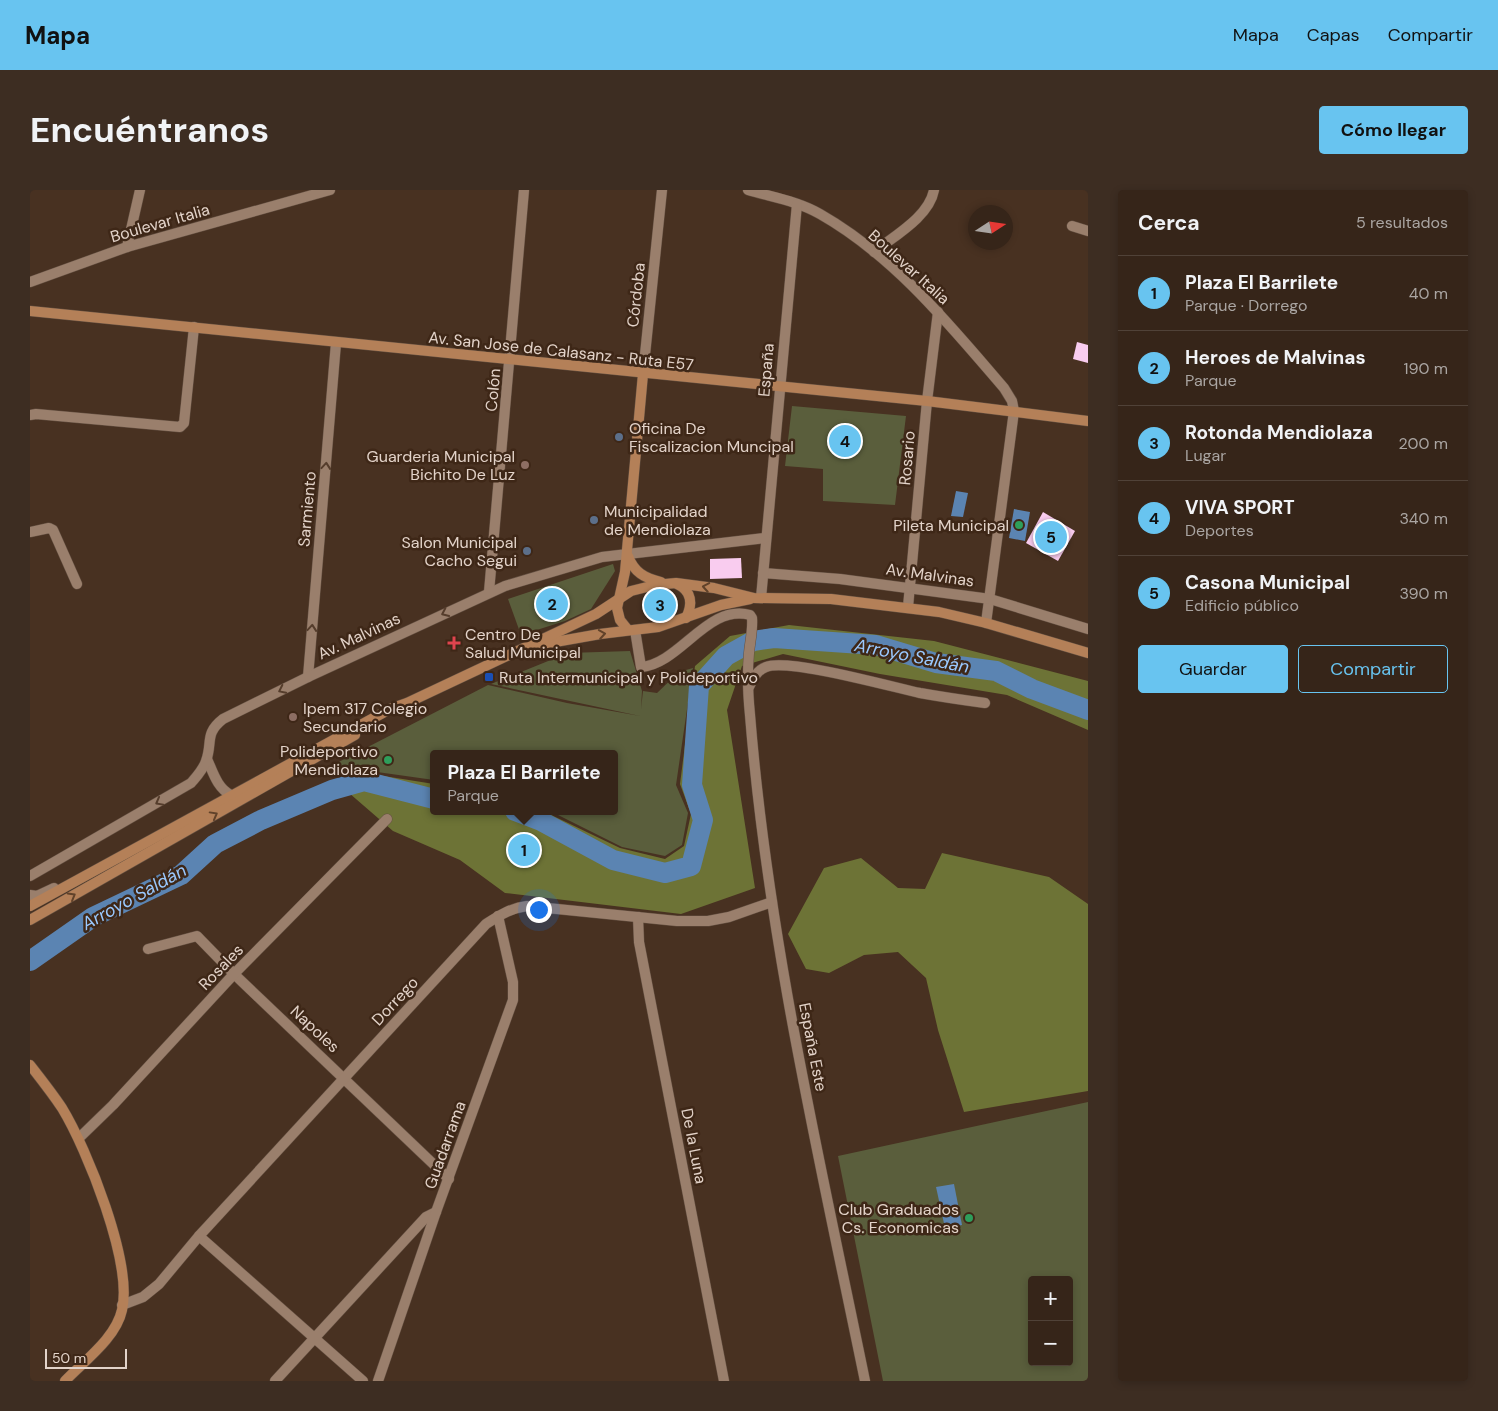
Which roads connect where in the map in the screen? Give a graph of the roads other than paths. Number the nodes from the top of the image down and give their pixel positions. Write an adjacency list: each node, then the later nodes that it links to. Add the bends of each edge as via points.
1 (140, 190): 10 (street)
2 (330, 190): 10 (street, Boulevar Italia)
3 (524, 190): 17 (street, Colón)
4 (662, 190): 18 (street, Córdoba)
5 (748, 190): 7 (street, Boulevar Italia)
6 (934, 190): 11 (street, via 923,212)
7 (797, 204): 11 (street, Boulevar Italia, via 820,214); 19 (street, España)
8 (1072, 226): 9 (street)
9 (1088, 231)
10 (127, 247): 12 (street, Boulevar Italia)
11 (874, 252): 14 (street, Boulevar Italia)
12 (30, 282)
13 (30, 311): 15 (main road, Av. San Jose de Calasanz - Ruta E57)
14 (938, 312): 20 (street, Rosario); 21 (street, Boulevar Italia, via 1004,388)
15 (194, 327): 16 (main road, Av. San Jose de Calasanz - Ruta E57); 22 (street, via 184,423 180,427)
16 (336, 343): 17 (main road, Av. San Jose de Calasanz - Ruta E57); 42 (street, Sarmiento, one-way to 16)
17 (510, 361): 18 (main road, Av. San Jose de Calasanz - Ruta E57); 31 (street, Colón)
18 (643, 374): 19 (main road, Av. San Jose de Calasanz - Ruta E57); 26 (main road, Córdoba)
19 (780, 388): 20 (main road, Av. San Jose de Calasanz - Ruta E57); 25 (street, España)
20 (927, 401): 21 (main road, Av. San Jose de Calasanz - Ruta E57); 30 (street, Rosario)
21 (1014, 411): 23 (main road, Av. San Jose de Calasanz - Ruta E57); 34 (street)
22 (30, 415)
23 (1088, 421)
24 (30, 532): 29 (street, via 53,530)
25 (764, 538): 26 (street, Av. Malvinas); 27 (street, España)
26 (626, 552): 28 (main road, via 642,576); 31 (street, Av. Malvinas); 32 (main road, Córdoba)
27 (763, 573): 30 (street, Av. Malvinas); 33 (street, España)
28 (672, 583): 32 (main road, via 642,588); 33 (main road, one-way to 28); 36 (main road, via 684,587 690,598)
29 (78, 584)
30 (911, 587): 34 (street, Av. Malvinas); 35 (street, Rosario)
31 (489, 592): 42 (street, Av. Malvinas, one-way to 42)
32 (621, 596): 39 (main road, Córdoba, via 618,615); 40 (main road, via 596,614)
33 (757, 598): 35 (main road, via 831,599); 36 (main road, via 721,605)
34 (990, 599): 37 (street); 38 (street, Av. Malvinas)
35 (908, 607): 37 (main road)
36 (686, 618): 39 (main road, via 673,624)
37 (986, 623): 41 (main road)
38 (1088, 629)
39 (631, 630): 40 (main road, one-way to 39); 43 (street, España Este, via 641,667 652,666 664,661 704,627 727,617 750,615)
40 (520, 650): 44 (main road)
41 (1088, 653)
42 (308, 677): 46 (street, Av. Malvinas, one-way to 46, via 214,725 209,735)
43 (748, 688): 45 (street, via 756,674 766,667 778,665); 52 (street, España Este, via 759,815)
44 (407, 703): 47 (main road, via 390,709); 56 (main road, one-way to 44, via 394,714)
45 (985, 703)
46 (207, 759): 47 (street, via 218,783); 50 (street, Av. Malvinas, one-way to 50, via 191,783)
47 (231, 795): 49 (main road)
48 (387, 819): 58 (street, Rosales)
49 (135, 847): 51 (street, via 37,896); 53 (main road)
50 (30, 876)
51 (30, 895)
52 (772, 902): 55 (street, Dorrego, via 708,921); 72 (street, España Este, via 818,1153)
53 (30, 906)
54 (498, 916): 55 (street, Dorrego, via 512,908 527,906); 60 (street, Dorrego, via 486,924); 62 (street, Guadarrama, via 513,982 513,1000)
55 (638, 917): 71 (street, De la Luna, via 639,942)
56 (30, 920)
57 (148, 949): 58 (street, Napoles, via 197,936)
58 (234, 974): 60 (street, Napoles); 61 (street, Rosales)
59 (30, 1065): 61 (main road)
60 (344, 1078): 62 (street, Napoles); 64 (street, Dorrego)
61 (79, 1138): 65 (main road, via 101,1194 118,1254 124,1286)
62 (449, 1179): 63 (street, Guadarrama)
63 (436, 1212): 66 (street, via 426,1217); 70 (street, Guadarrama)
64 (200, 1236): 65 (street, Dorrego, via 160,1284 143,1297); 66 (street)
65 (122, 1305): 67 (main road, via 112,1332)
66 (315, 1339): 68 (street); 69 (street)
67 (65, 1381)
68 (275, 1381)
69 (363, 1381)
70 (378, 1381)
71 (724, 1381)
72 (865, 1381)

